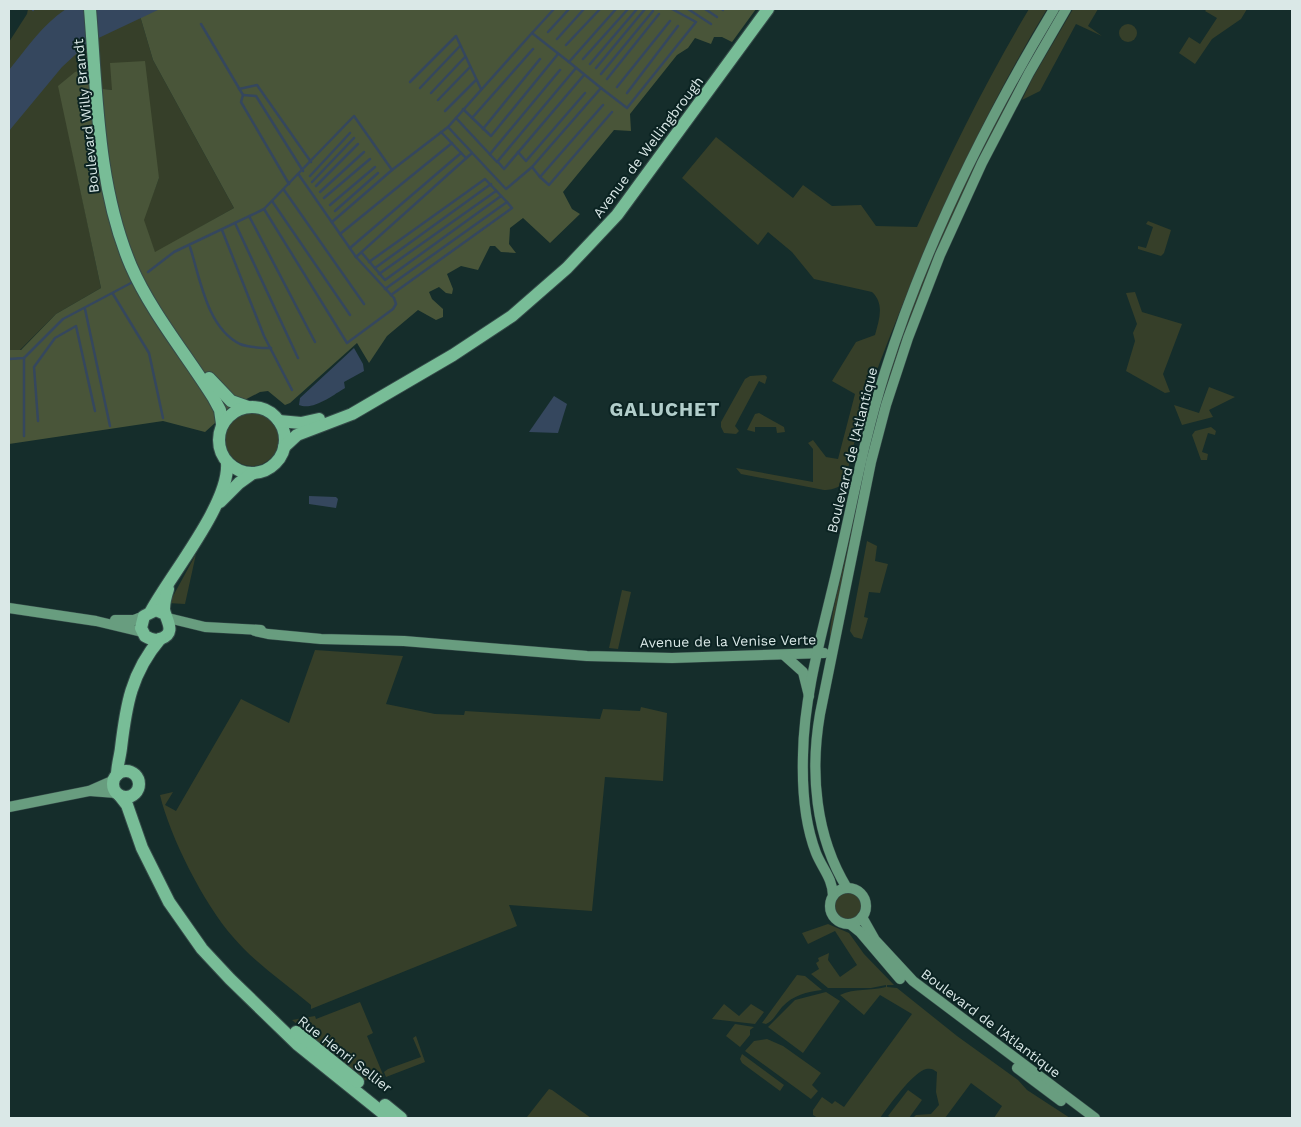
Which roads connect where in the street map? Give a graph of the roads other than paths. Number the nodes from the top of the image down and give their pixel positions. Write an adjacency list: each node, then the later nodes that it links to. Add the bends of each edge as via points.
1 (90, 9): 6 (main road, Boulevard Willy Brandt, via 101,142 117,225 144,292)
2 (768, 9): 5 (main road, Avenue de Wellingbrough, via 617,215 567,268)
3 (1054, 9): 23 (main road, Boulevard de l'Atlantique, via 973,159 934,242 903,320 866,437)
4 (1066, 9): 22 (main road, Boulevard de l'Atlantique, via 982,163 910,331 875,447)
5 (539, 292): 8 (main road, Avenue de Wellingbrough, via 475,336 355,404 311,422 294,424); 10 (main road, Avenue de Wellingbrough, via 512,316 453,355 352,414 297,435)
6 (184, 351): 7 (main road, Boulevard Willy Brandt, via 226,396); 9 (main road, Boulevard Willy Brandt, via 217,404)
7 (248, 407): 8 (main road, via 268,411); 9 (main road, via 230,414)
8 (279, 421): 10 (main road)
9 (222, 424): 11 (main road, via 219,446)
10 (284, 447): 12 (main road, via 275,464)
11 (227, 462): 12 (main road, via 239,471); 13 (main road, via 227,476)
12 (253, 474): 13 (main road, via 228,492)
13 (213, 509): 14 (main road)
14 (170, 582): 16 (main road); 17 (main road, via 165,597)
15 (9, 608): 18 (main road)
16 (151, 610): 17 (main road); 18 (main road, via 134,620); 20 (main road, via 141,623)
17 (167, 616): 19 (main road, Avenue de la Venise Verte); 21 (main road, via 170,625)
18 (96, 621): 20 (main road)
19 (205, 626): 21 (main road, Avenue de la Venise Verte, via 178,629); 24 (main road, Avenue de la Venise Verte, via 322,632 330,638 587,656)
20 (144, 634): 21 (main road, via 152,640); 25 (main road)
21 (164, 636): 25 (main road)
22 (832, 653): 23 (main road, Avenue de la Venise Verte); 33 (main road, Boulevard de l'Atlantique, via 817,732 815,778 827,842)
23 (818, 654): 24 (main road, Avenue de la Venise Verte); 26 (main road, Boulevard de l'Atlantique)
24 (784, 655): 26 (main road, via 803,672)
25 (138, 673): 27 (main road, via 125,710)
26 (809, 697): 34 (main road, Boulevard de l'Atlantique, via 803,751 804,804 812,842 831,881)
27 (121, 745): 28 (main road); 29 (main road)
28 (130, 772): 29 (main road, via 122,772); 30 (main road, via 138,780)
29 (117, 786): 30 (main road, via 127,797); 31 (main road); 32 (main road, Rue Henri Sellier)
30 (135, 793): 32 (main road, Rue Henri Sellier, via 136,814)
31 (9, 807)
32 (147, 856): 37 (main road, Rue Henri Sellier, via 169,902 191,935 230,979)
33 (847, 888): 34 (main road); 35 (main road, via 858,890 864,898 866,910)
34 (833, 896): 36 (main road, via 832,915 840,922)
35 (862, 917): 36 (main road); 41 (main road, Boulevard de l'Atlantique, via 875,940 913,981)
36 (850, 924): 40 (main road, Boulevard de l'Atlantique, via 927,1002)
37 (269, 1015): 38 (main road, Rue Henri Sellier, via 303,1049); 39 (main road, Rue Henri Sellier, via 298,1033)
38 (389, 1118)
39 (401, 1118)
40 (1085, 1118)
41 (1095, 1118)

